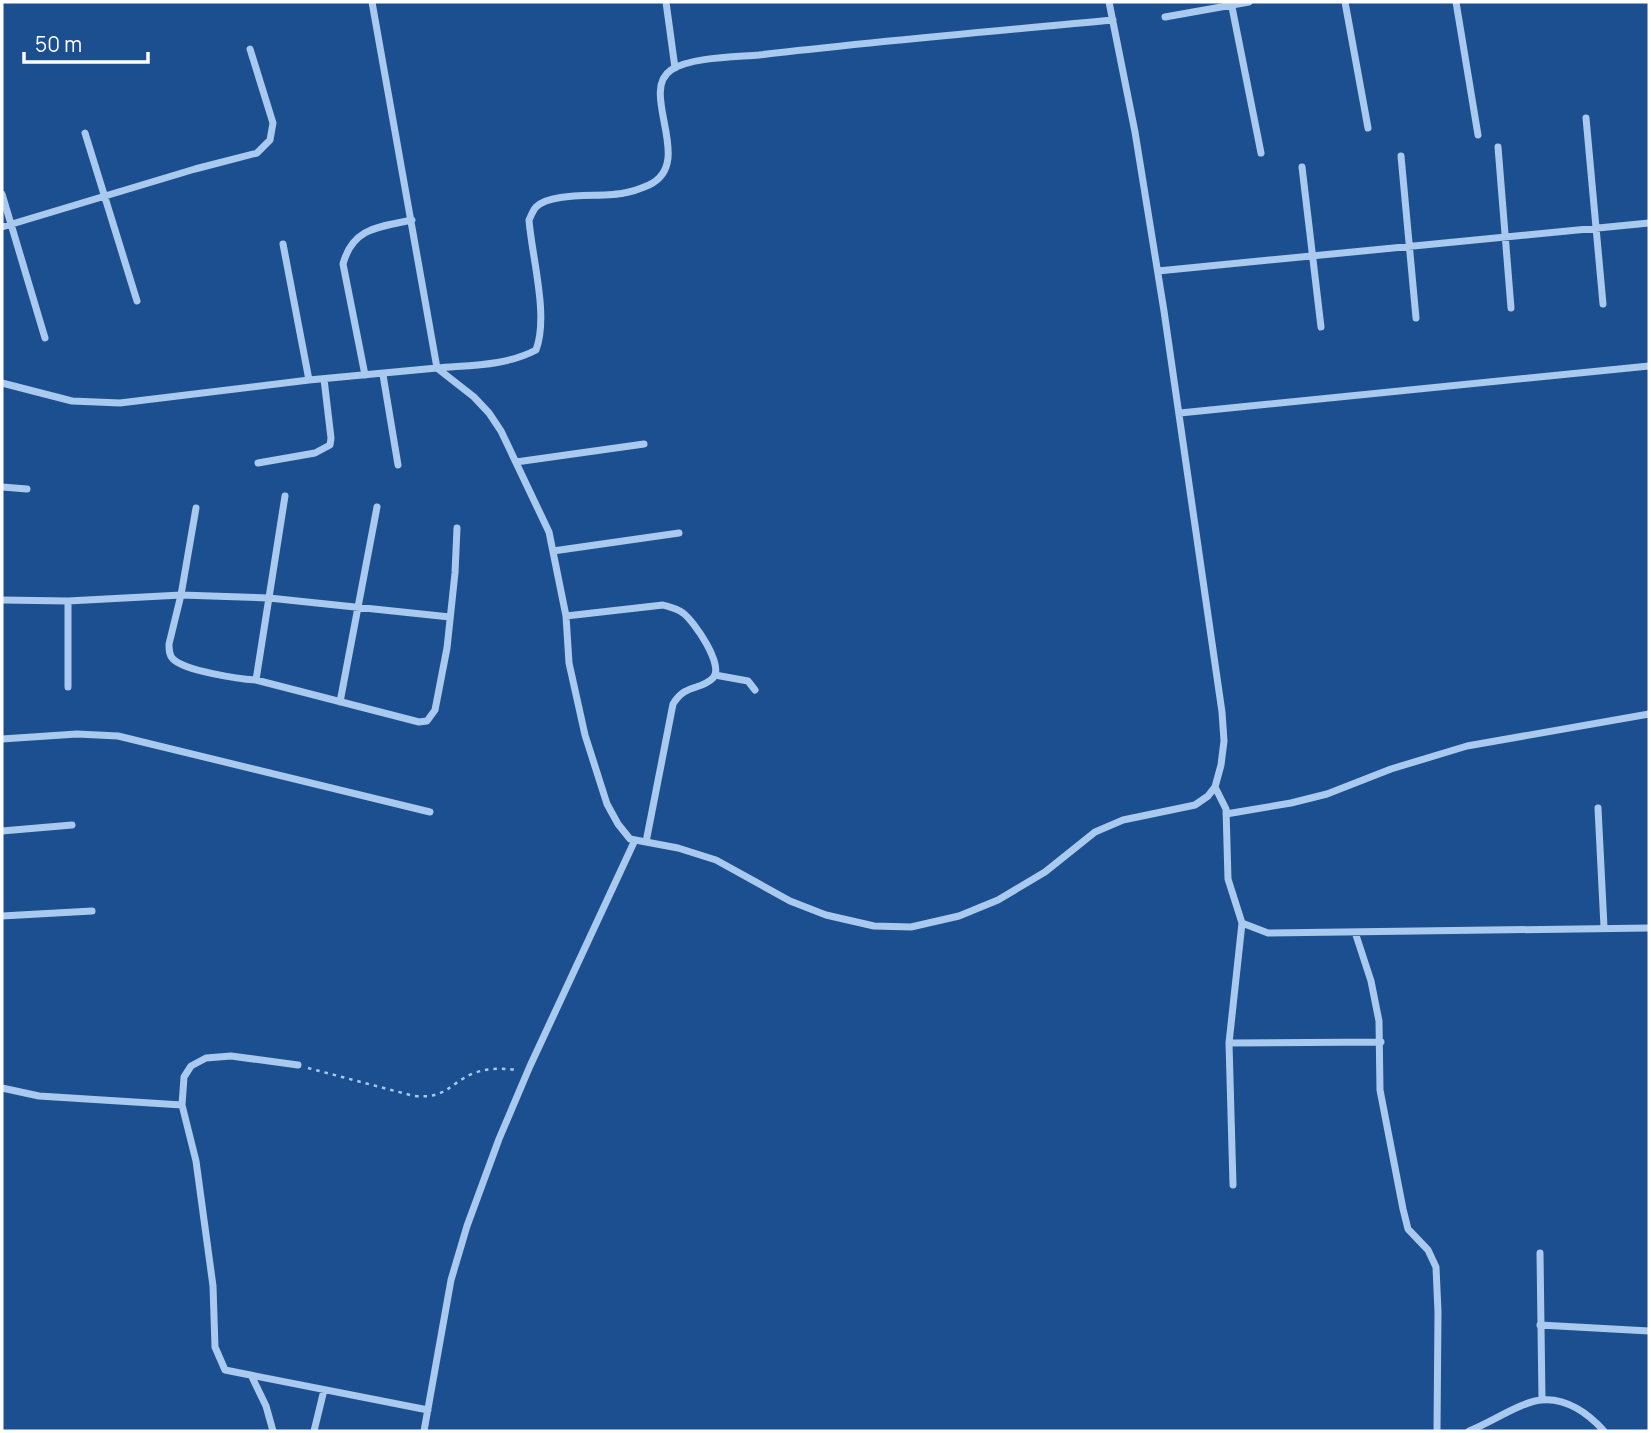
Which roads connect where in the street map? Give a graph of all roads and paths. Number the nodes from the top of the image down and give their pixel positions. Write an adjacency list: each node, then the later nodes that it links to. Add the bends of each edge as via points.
1 (372, 2): 22 (street)
2 (666, 2): 11 (street)
3 (1110, 2): 9 (street)
4 (1249, 2): 7 (street)
5 (1345, 2): 13 (street)
6 (1455, 2): 15 (street)
7 (1231, 3): 8 (street); 17 (street)
8 (1165, 17)
9 (1113, 20): 11 (street, via 774,53 684,63); 30 (street)
10 (250, 49): 21 (street, via 272,123 270,140 257,153)
11 (676, 68): 38 (street, via 664,77 660,91 668,165 662,175 625,193 555,198 536,207 529,220 541,320 536,350 507,361)
12 (1586, 118): 25 (street)
13 (1368, 128)
14 (85, 134): 21 (street)
15 (1478, 135)
16 (1498, 147): 26 (street)
17 (1261, 153)
18 (1401, 156): 28 (street)
19 (1302, 167): 29 (street)
20 (2, 194): 24 (street)
21 (104, 196): 24 (street); 31 (street)
22 (412, 220): 38 (street); 39 (street, via 363,233 346,253 343,264)
23 (1649, 223): 25 (street)
24 (5, 226): 36 (street)
25 (1597, 228): 26 (street); 32 (street)
26 (1506, 237): 28 (street); 33 (street)
27 (283, 244): 42 (street)
28 (1409, 247): 29 (street); 34 (street)
29 (1312, 255): 30 (street); 35 (street)
30 (1158, 271): 44 (street)
31 (137, 301)
32 (1603, 304)
33 (1511, 308)
34 (1416, 318)
35 (1321, 327)
36 (45, 338)
37 (1649, 366): 44 (street)
38 (437, 368): 40 (street); 46 (street, via 489,412)
39 (366, 375): 40 (street); 41 (street)
40 (383, 375): 48 (street)
41 (324, 379): 42 (street); 47 (street, via 330,445 316,453)
42 (309, 380): 43 (street, via 120,403 72,401)
43 (2, 383)
44 (1180, 413): 71 (street, via 1222,712 1224,741)
45 (644, 444): 46 (street)
46 (516, 462): 56 (street, via 549,532)
47 (258, 463)
48 (398, 465)
49 (2, 487): 50 (street)
50 (27, 489)
51 (285, 496): 58 (street)
52 (377, 507): 61 (street)
53 (196, 508): 57 (street)
54 (457, 528): 63 (street)
55 (679, 533): 56 (street)
56 (553, 551): 62 (street)
57 (181, 595): 58 (street); 60 (street); 65 (street, via 169,644 172,659)
58 (269, 598): 61 (street); 65 (street)
59 (2, 600): 60 (street)
60 (68, 600): 66 (street)
61 (358, 606): 63 (street); 68 (street)
62 (566, 616): 64 (street, via 676,608 705,641); 77 (street, via 569,663 585,735 607,804 618,824)
63 (450, 617): 68 (street, via 435,710 427,720 419,722)
64 (715, 675): 67 (street, via 748,681); 78 (street, via 679,694 673,704)
65 (256, 680): 68 (street)
66 (68, 687)
67 (755, 690)
68 (340, 702)
69 (1649, 713): 74 (street, via 1467,746 1327,794)
70 (2, 738): 73 (street, via 118,736)
71 (1215, 787): 74 (street); 78 (street, via 1195,805 1124,820 1095,832 1045,872 998,900 959,916 911,927 874,926 826,915 790,901 716,860)
72 (1598, 808): 82 (street)
73 (430, 812)
74 (1226, 814): 81 (street, via 1228,879)
75 (72, 825): 76 (street)
76 (2, 831)
77 (635, 840): 78 (street); 88 (street)
78 (646, 842)
79 (92, 911): 80 (street)
80 (2, 916)
81 (1242, 923): 84 (street, via 1268,933); 86 (street)
82 (1604, 927): 83 (street); 84 (street)
83 (1649, 928)
84 (1355, 932): 85 (street, via 1371,981)
85 (1381, 1042): 86 (street); 102 (street, via 1380,1090 1403,1209 1408,1228 1436,1267)
86 (1229, 1043): 91 (street)
87 (298, 1065): 88 (path, via 430,1097 492,1068); 90 (street, via 231,1056 206,1058 191,1066 184,1077)
88 (528, 1072): 98 (street, via 467,1226 451,1280)
89 (2, 1088): 90 (street, via 38,1096)
90 (182, 1105): 95 (street, via 196,1161 213,1286 215,1347 225,1370)
91 (1233, 1185)
92 (1540, 1253): 93 (street)
93 (1541, 1325): 94 (street); 97 (street)
94 (1649, 1331)
95 (251, 1377): 96 (street); 99 (street)
96 (324, 1390): 98 (street); 100 (street)
97 (1542, 1399): 103 (street); 104 (street, via 1576,1407)
98 (428, 1409): 101 (street)
99 (273, 1431)
100 (314, 1431)
101 (424, 1431)
102 (1437, 1431)
103 (1469, 1431)
104 (1604, 1431)

